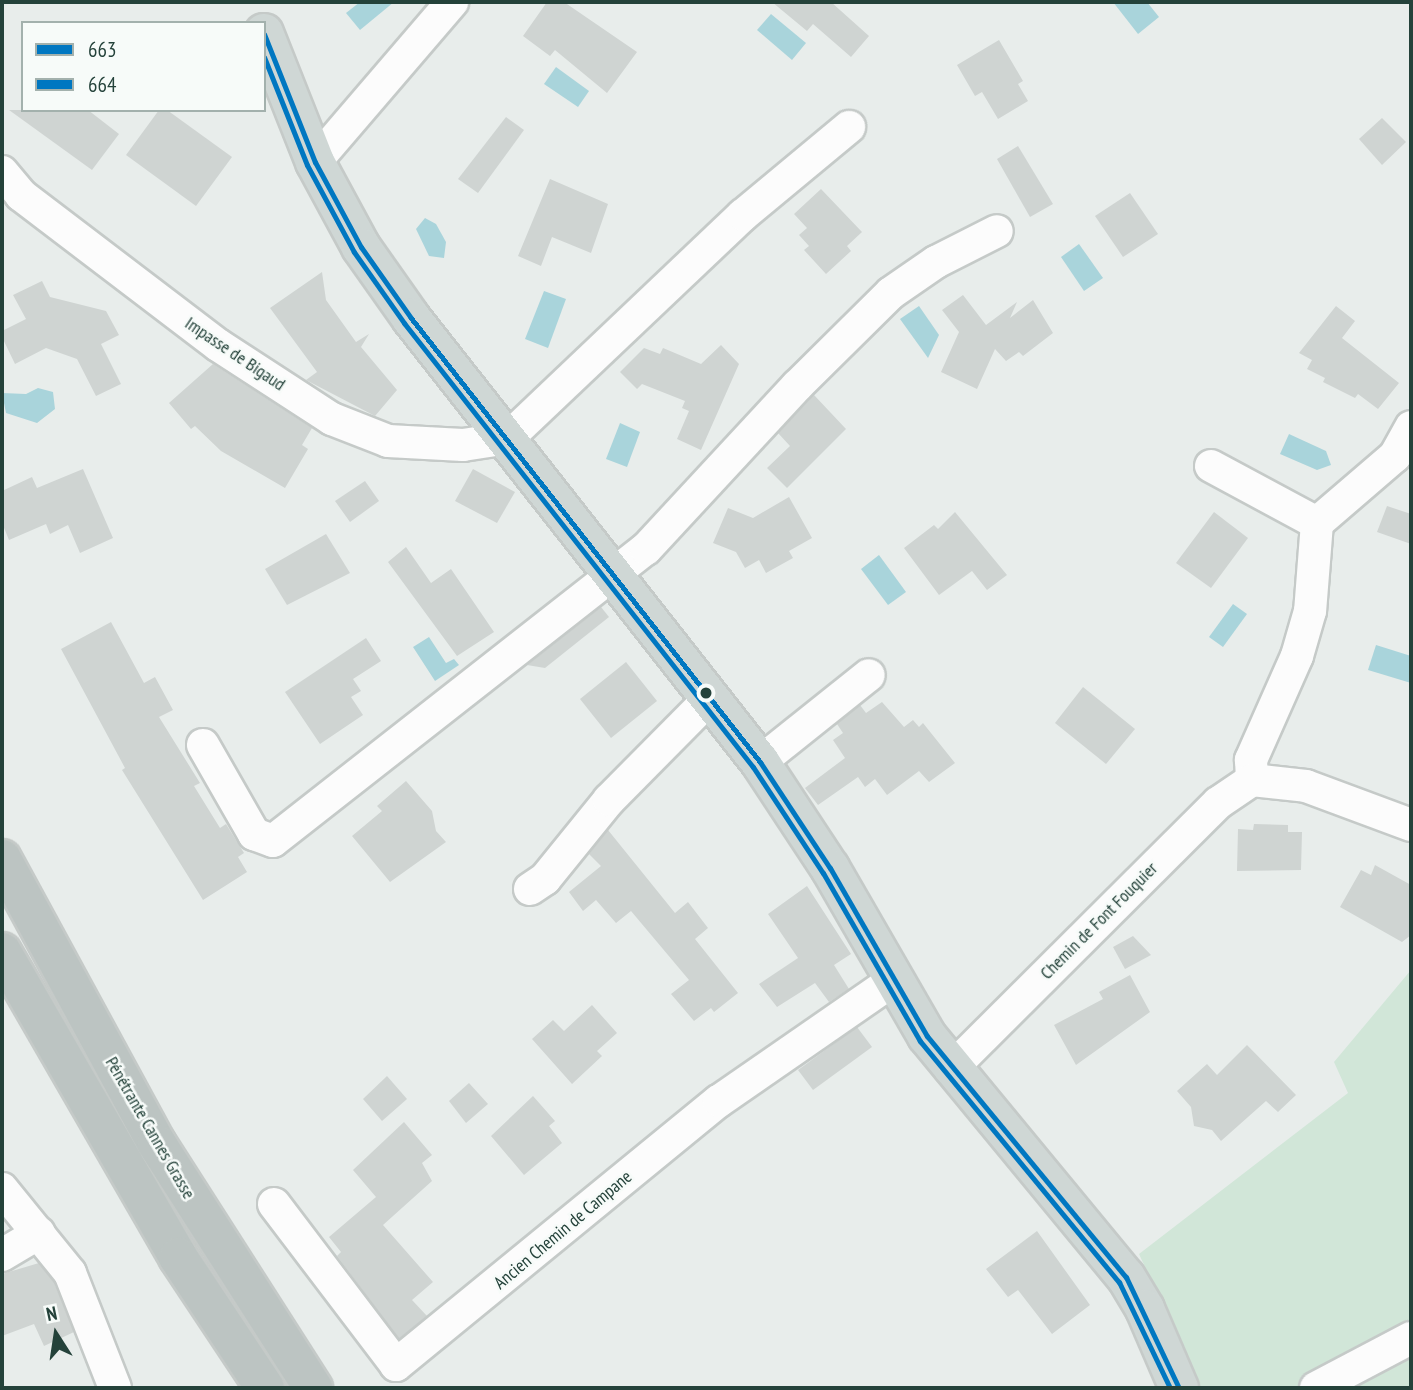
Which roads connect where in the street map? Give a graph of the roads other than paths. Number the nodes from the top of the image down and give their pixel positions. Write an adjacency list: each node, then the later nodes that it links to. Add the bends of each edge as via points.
1 (255, 2): 3 (main road)
2 (452, 2): 6 (street)
3 (260, 21)
4 (266, 38): 6 (main road)
5 (849, 127): 10 (street, via 743,215)
6 (315, 162): 10 (main road, via 368,257)
7 (2, 172): 10 (street, Impasse de Bigaud, via 21,195 218,345 332,419 388,441 427,446)
8 (997, 231): 13 (street, via 936,262 891,293 797,386 646,549)
9 (1411, 428): 12 (street, via 1395,456)
10 (508, 438): 13 (main road)
11 (1211, 466): 12 (street)
12 (1317, 523): 18 (street, via 1310,611 1297,656 1251,760)
13 (612, 574): 15 (main road); 16 (street, via 458,701 273,841 254,834)
14 (869, 675): 17 (street)
15 (709, 698): 17 (main road); 21 (street, via 609,800 545,879)
16 (203, 745)
17 (761, 762): 23 (main road)
18 (1252, 780): 19 (street, via 1306,786); 24 (street, Chemin de Font Fouquier, via 1218,803)
19 (1411, 825)
20 (2, 859): 33 (highway, Pénétrante Cannes Grasse, via 157,1144)
21 (530, 889)
22 (2, 952): 32 (highway, via 171,1245)
23 (895, 979): 24 (main road); 26 (street, Ancien Chemin de Campane, via 719,1101 396,1366)
24 (951, 1069): 28 (main road)
25 (2, 1189): 27 (street)
26 (274, 1204)
27 (39, 1233): 29 (street); 31 (street, via 70,1273)
28 (1094, 1242): 34 (main road); 35 (main road, via 1126,1277 1145,1309)
29 (2, 1255)
30 (1411, 1338): 36 (street)
31 (116, 1388)
32 (265, 1388)
33 (313, 1388)
34 (1156, 1388)
35 (1179, 1388)
36 (1316, 1388)

